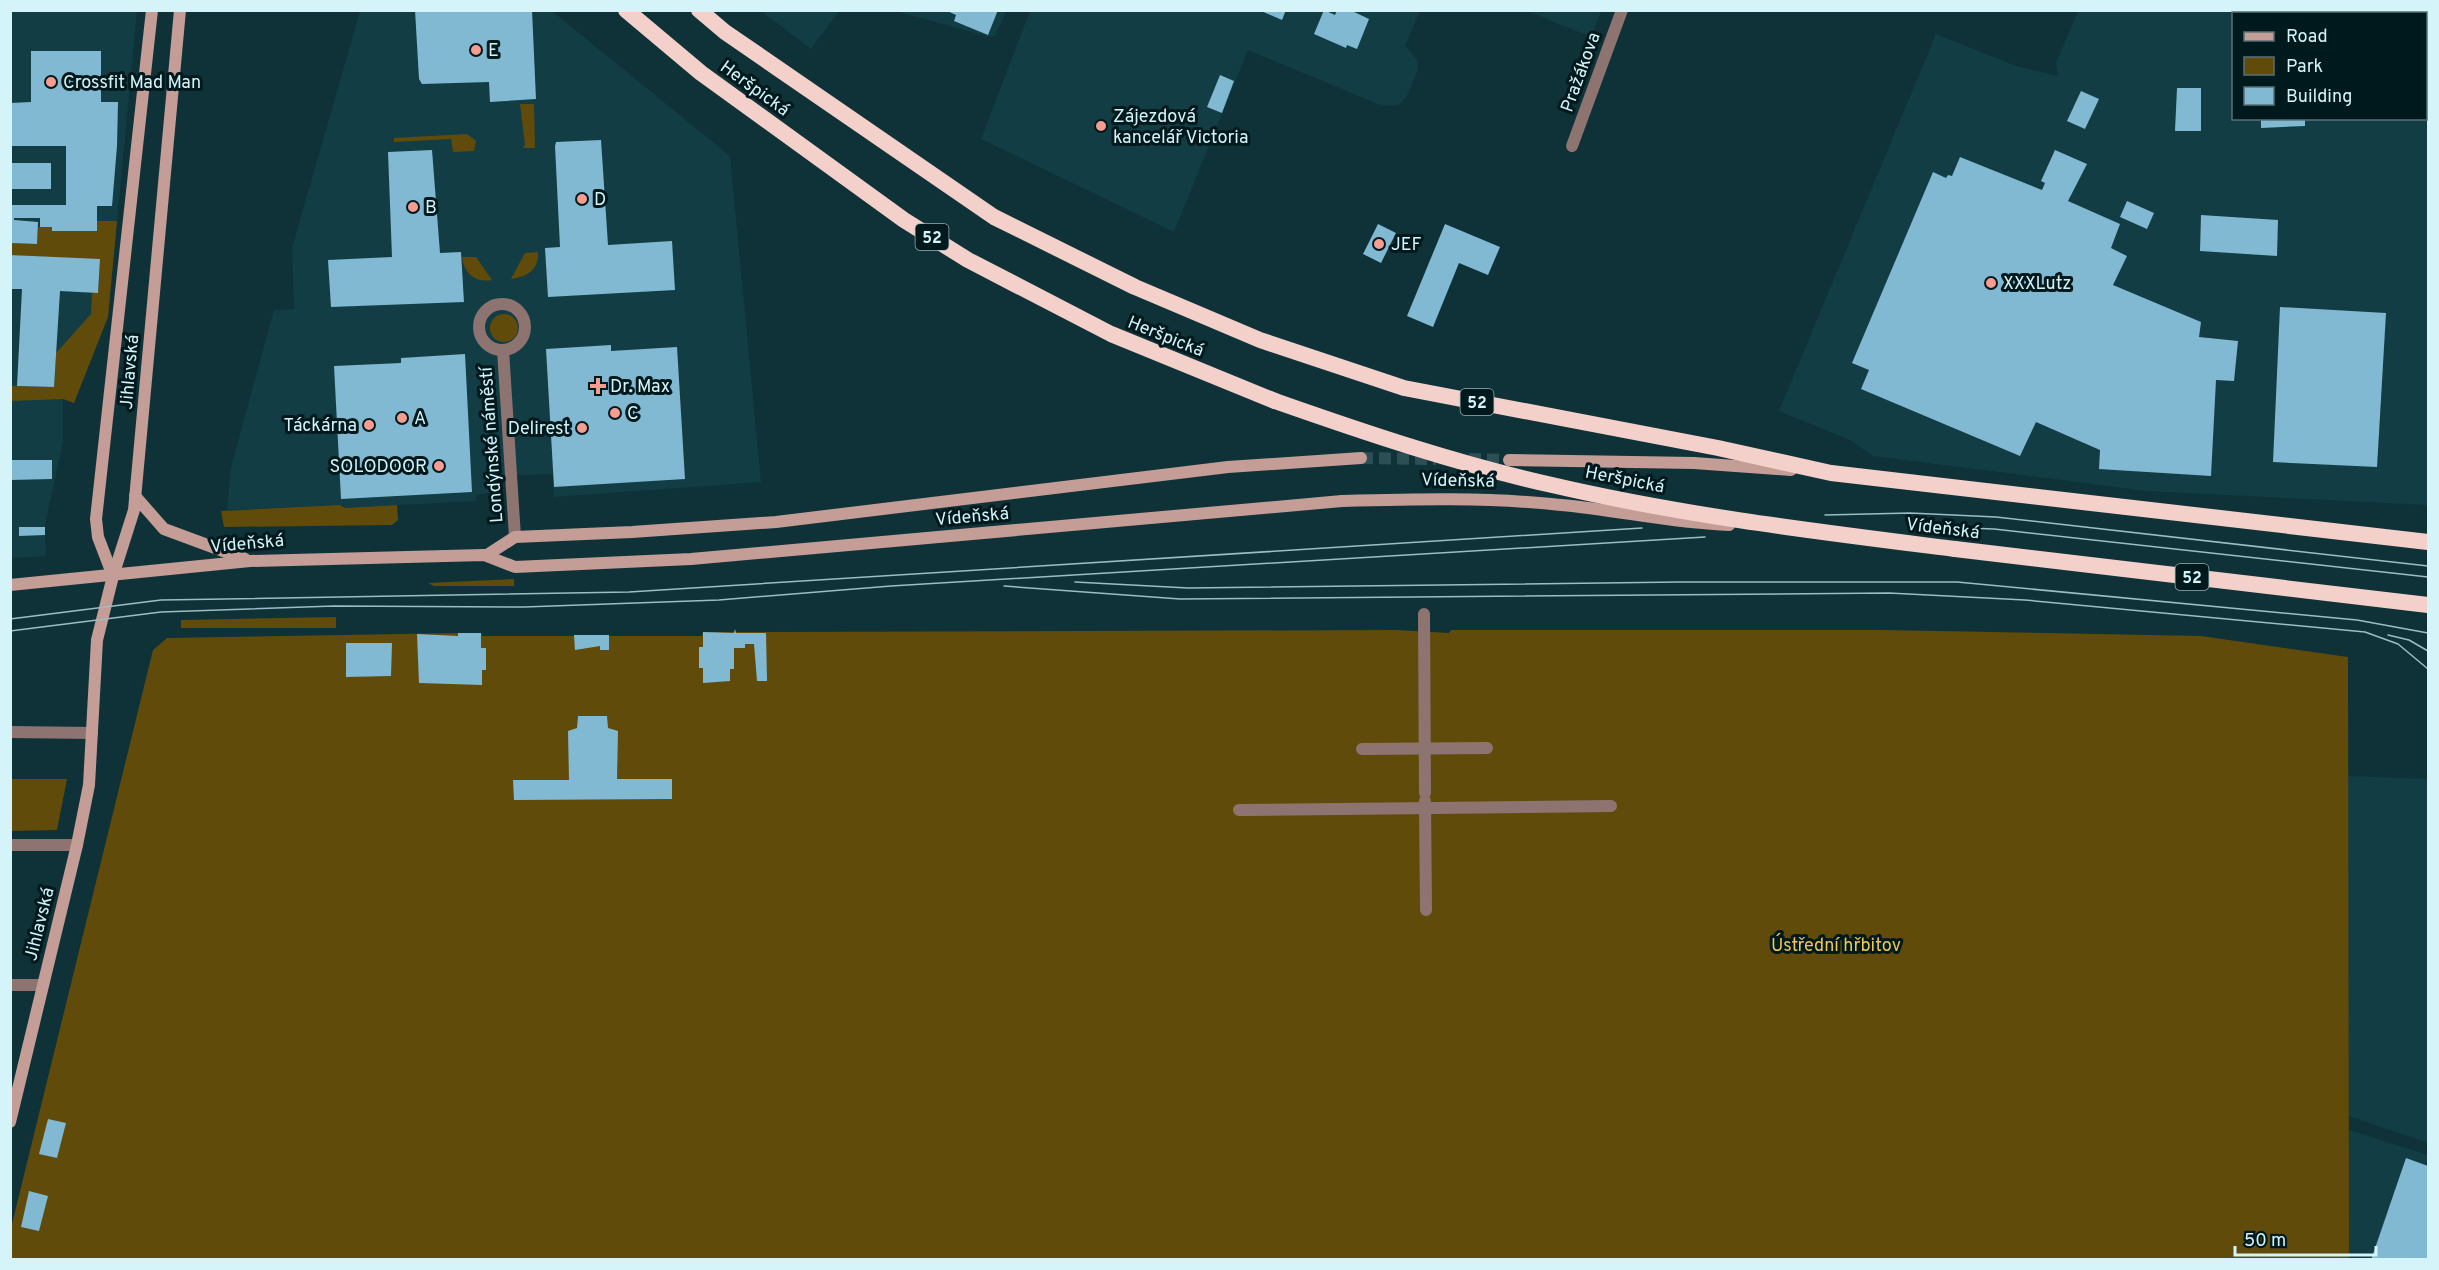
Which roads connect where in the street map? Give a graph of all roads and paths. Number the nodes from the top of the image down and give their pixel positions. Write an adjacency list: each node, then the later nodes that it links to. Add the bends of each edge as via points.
1 (152, 10): 17 (main road, via 96,519 98,537)
2 (180, 10): 11 (main road, Jihlavská)
3 (626, 10): 12 (highway, Heršpická / 52, bridge, via 710,80 904,220 968,260 1111,334 1275,401 1384,439 1552,485)
4 (699, 10): 10 (highway, Heršpická / 52, via 725,32 994,217 1135,287 1260,340 1404,388)
5 (1622, 10): 6 (street, Pražákova)
6 (1572, 146)
7 (503, 350): 13 (street, Londýnské náměstí)
8 (1361, 458): 13 (main road, Vídeňská, via 1228,467 776,522)
9 (1509, 460): 10 (main road, Vídeňská, via 1694,463)
10 (1832, 473): 14 (highway, Vídeňská / 52)
11 (135, 496): 16 (main road, via 164,529); 17 (main road, Jihlavská, via 127,539)
12 (1768, 526): 15 (main road, Vídeňská, bridge, via 1701,524 1489,499 1341,501 691,559 515,567); 19 (highway, Vídeňská / 52, bridge)
13 (515, 537): 15 (main road)
14 (2428, 542)
15 (487, 555): 16 (main road, Vídeňská)
16 (250, 561): 17 (main road, Vídeňská)
17 (113, 576): 18 (main road, Vídeňská); 22 (main road, Jihlavská, via 98,640)
18 (10, 585)
19 (2428, 604)
20 (1424, 614): 24 (street)
21 (10, 732): 22 (street)
22 (92, 733): 30 (main road, Jihlavská, via 89,785)
23 (1487, 747): 24 (street)
24 (1425, 748): 25 (street); 26 (street)
25 (1362, 749)
26 (1425, 800): 27 (street); 28 (street); 31 (street)
27 (1611, 806)
28 (1239, 810)
29 (10, 845): 30 (street)
30 (77, 845): 33 (main road, Jihlavská)
31 (1426, 910)
32 (10, 985): 33 (street)
33 (43, 985): 34 (main road, Jihlavská)
34 (10, 1122)

